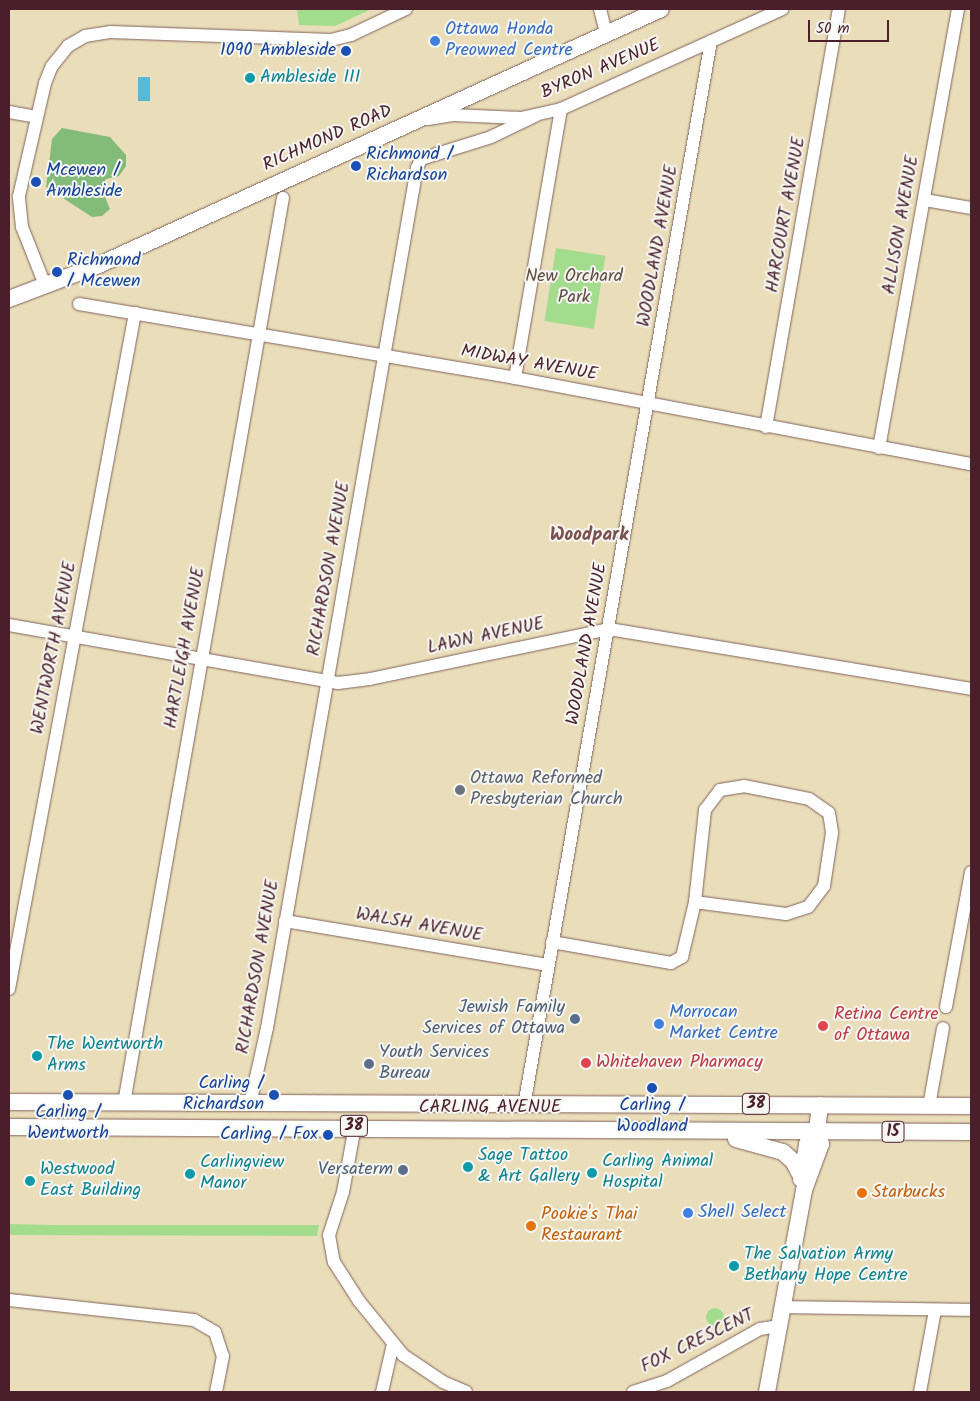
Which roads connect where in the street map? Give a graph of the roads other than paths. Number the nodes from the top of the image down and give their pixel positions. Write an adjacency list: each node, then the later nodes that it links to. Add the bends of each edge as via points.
1 (406, 9): 12 (street, via 351,35 331,40 110,32 85,36 68,46 52,66)
2 (600, 9): 7 (street)
3 (661, 9): 7 (main road, RICHMOND ROAD)
4 (782, 9): 8 (street, BYRON AVENUE)
5 (839, 9): 25 (street, HARCOURT AVENUE)
6 (958, 9): 15 (street, ALLISON AVENUE)
7 (606, 33): 13 (main road, RICHMOND ROAD)
8 (711, 41): 9 (street, BYRON AVENUE); 24 (street, WOODLAND AVENUE)
9 (561, 109): 11 (street, BYRON AVENUE); 23 (street)
10 (9, 112): 12 (street)
11 (535, 116): 13 (street, BYRON AVENUE, via 453,115); 22 (street, RICHARDSON AVENUE, via 491,136 421,160)
12 (38, 117): 17 (street, via 18,204 24,234)
13 (423, 119): 17 (main road, RICHMOND ROAD)
14 (283, 198): 21 (street, HARTLEIGH AVENUE)
15 (925, 200): 16 (street); 26 (street, ALLISON AVENUE)
16 (971, 208)
17 (45, 286): 18 (main road, RICHMOND ROAD)
18 (9, 299)
19 (79, 304): 20 (street, MIDWAY AVENUE)
20 (135, 314): 21 (street, MIDWAY AVENUE); 30 (street, WENTWORTH AVENUE)
21 (259, 335): 22 (street, MIDWAY AVENUE); 31 (street, HARTLEIGH AVENUE)
22 (386, 357): 23 (street, MIDWAY AVENUE); 32 (street, RICHARDSON AVENUE)
23 (515, 378): 24 (street, MIDWAY AVENUE)
24 (650, 405): 25 (street, MIDWAY AVENUE); 29 (street, WOODLAND AVENUE)
25 (766, 427): 26 (street, MIDWAY AVENUE)
26 (879, 448): 27 (street, MIDWAY AVENUE)
27 (971, 464)
28 (9, 625): 30 (street, LAWN AVENUE)
29 (609, 629): 32 (street, LAWN AVENUE, via 370,679); 33 (street, LAWN AVENUE); 37 (street, WOODLAND AVENUE)
30 (74, 638): 31 (street, LAWN AVENUE); 39 (street, WENTWORTH AVENUE)
31 (202, 661): 32 (street, LAWN AVENUE); 43 (street, HARTLEIGH AVENUE)
32 (328, 682): 36 (street, RICHARDSON AVENUE)
33 (971, 689)
34 (971, 872): 40 (street)
35 (695, 902): 35 (street, via 786,914 808,906 824,886 832,833 829,813 809,799 744,786 720,790 705,810); 37 (street, via 682,958 671,963)
36 (285, 921): 38 (street, WALSH AVENUE); 44 (street, RICHARDSON AVENUE)
37 (552, 942): 38 (street, WOODLAND AVENUE)
38 (547, 965): 46 (street, WOODLAND AVENUE)
39 (9, 989)
40 (946, 1007)
41 (943, 1028): 47 (street)
42 (9, 1102): 43 (main road, CARLING AVENUE / 38)
43 (124, 1103): 44 (main road, CARLING AVENUE / 38)
44 (250, 1104): 46 (main road, CARLING AVENUE / 38)
45 (820, 1105): 46 (main road, CARLING AVENUE / 38); 47 (main road, CARLING AVENUE / 15); 51 (main road)
46 (524, 1106)
47 (929, 1106): 48 (main road, CARLING AVENUE / 15)
48 (971, 1106)
49 (355, 1126): 50 (main road, CARLING AVENUE / 38); 52 (main road, CARLING AVENUE / 38); 60 (street, via 343,1192 329,1236 330,1244 334,1262)
50 (9, 1127)
51 (817, 1130): 52 (main road, CARLING AVENUE / 38); 53 (main road, CARLING AVENUE / 15); 54 (main road, via 821,1144 812,1176)
52 (699, 1132): 54 (main road, via 776,1148 788,1156)
53 (971, 1132)
54 (802, 1183): 56 (main road)
55 (9, 1300): 61 (street, via 194,1320 215,1332 223,1356)
56 (784, 1307): 57 (street); 59 (main road)
57 (935, 1310): 58 (street); 66 (street)
58 (971, 1310)
59 (780, 1326): 64 (street, FOX CRESCENT, via 760,1329 667,1381); 65 (main road)
60 (393, 1344): 62 (street); 63 (street, via 403,1355 443,1382)
61 (216, 1392)
62 (382, 1392)
63 (466, 1392)
64 (633, 1392)
65 (767, 1392)
66 (920, 1392)

